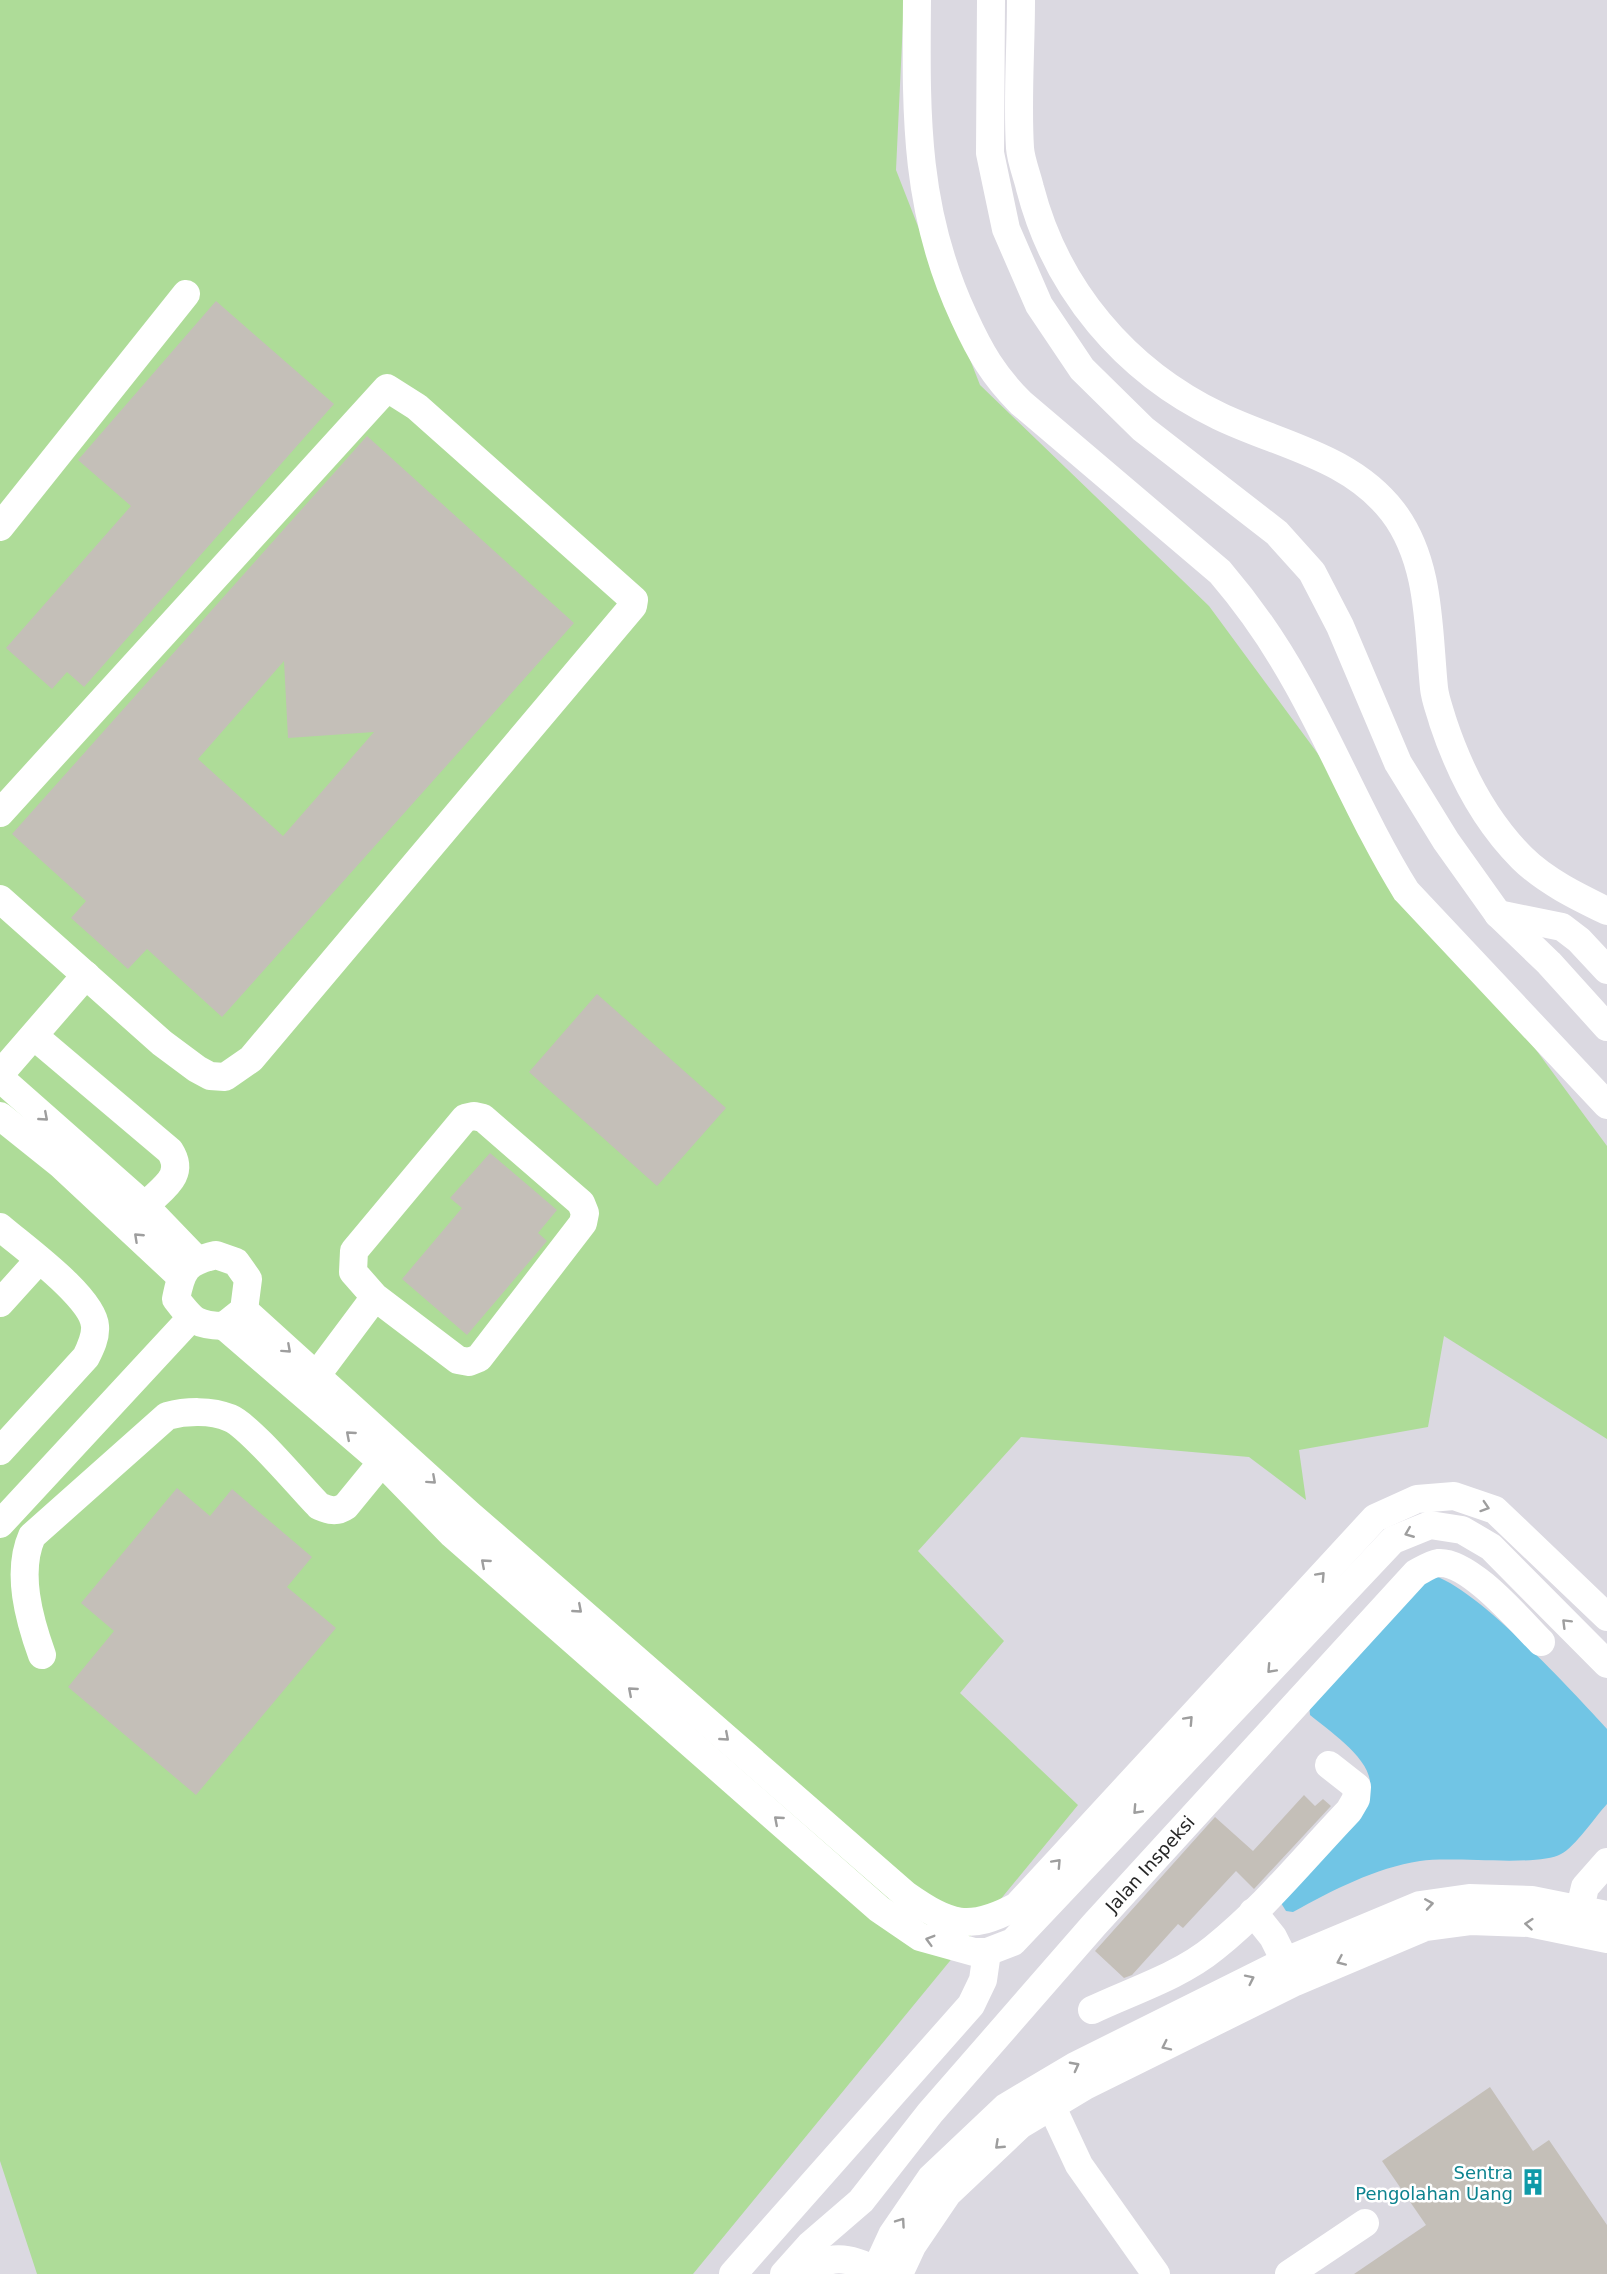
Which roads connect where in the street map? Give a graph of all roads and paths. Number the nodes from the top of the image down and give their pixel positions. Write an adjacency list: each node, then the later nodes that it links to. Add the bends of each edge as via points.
1 (917, 0): 15 (lane, via 916,96 927,214 942,266 981,354 997,379 1021,403 1220,572 1275,645 1299,686 1384,856 1406,891)
2 (991, 0): 9 (lane, via 990,153 1006,229 1039,305 1082,369 1143,429 1277,533 1312,572 1340,626 1398,763 1446,841)
3 (1022, 0): 8 (lane, via 1020,150 1040,225 1072,289 1114,343 1165,385 1220,417 1311,452 1358,478 1393,512 1413,551 1427,599 1434,692 1454,754 1485,815 1524,860 1569,892)
4 (186, 294): 5 (lane)
5 (6, 508)
6 (0, 813): 11 (lane, via 387,388 417,407 634,600 633,606 251,1059 225,1077 210,1076 197,1069)
7 (0, 898): 11 (lane)
8 (1607, 911)
9 (1498, 914): 10 (lane, via 1562,927); 12 (lane)
10 (1607, 970)
11 (86, 975): 13 (lane)
12 (1607, 1027)
13 (34, 1036): 14 (lane); 17 (lane, via 170,1151 177,1162 176,1174)
14 (0, 1076): 17 (lane, one-way to 17)
15 (1607, 1105)
16 (0, 1116): 20 (lane, one-way to 16)
17 (145, 1206): 20 (lane)
18 (0, 1227): 19 (lane)
19 (38, 1261): 22 (lane); 26 (lane, via 80,1296 91,1312 95,1326 93,1342 86,1357)
20 (188, 1268): 23 (lane, via 176,1299); 24 (lane, via 216,1255 236,1262 248,1279)
21 (375, 1298): 21 (lane, via 352,1272 354,1251 465,1118 483,1118 581,1203 583,1223 479,1358 469,1362 458,1360); 25 (lane)
22 (0, 1303)
23 (191, 1318): 24 (lane, via 201,1325); 28 (lane)
24 (234, 1318): 25 (lane, one-way to 25); 27 (lane, one-way to 24)
25 (316, 1376): 27 (lane)
26 (0, 1451)
27 (389, 1455): 29 (lane, one-way to 29, via 906,1895 933,1914 960,1923 990,1921 1017,1906 1375,1518 1417,1499 1454,1496 1495,1510); 31 (lane, via 346,1506 331,1511 319,1506 246,1429 230,1418 183,1412 166,1416 32,1536 25,1551 26,1591); 38 (lane, one-way to 27, via 920,1937 879,1909 452,1534)
28 (0, 1524)
29 (1607, 1617)
30 (1540, 1642): 45 (lane, Jalan Inspeksi, via 1485,1584 1456,1567 1438,1563 1416,1573 1094,1925 930,2114 861,2201 810,2245)
31 (42, 1655)
32 (1607, 1664): 38 (lane, one-way to 38, via 1491,1547 1462,1530 1430,1525 1393,1540 1013,1942)
33 (1329, 1765): 35 (lane, via 1356,1787 1356,1799)
34 (1607, 1862): 36 (lane, via 1585,1887)
35 (1253, 1912): 39 (lane, via 1273,1936); 40 (lane, via 1214,1949 1190,1964)
36 (1577, 1919): 37 (lane); 39 (lane, via 1532,1900 1469,1898 1420,1905)
37 (1606, 1929)
38 (987, 1952): 44 (lane, via 983,1980 971,2005)
39 (1290, 1971): 41 (lane, via 1075,2066)
40 (1092, 2010)
41 (1047, 2096): 43 (lane, via 1006,2107 931,2178 892,2235); 47 (lane, via 1079,2165)
42 (1365, 2223): 48 (lane)
43 (884, 2273): 46 (lane, via 850,2260 832,2258 817,2264)
44 (732, 2274)
45 (784, 2274)
46 (808, 2274)
47 (1156, 2274)
48 (1289, 2274)

